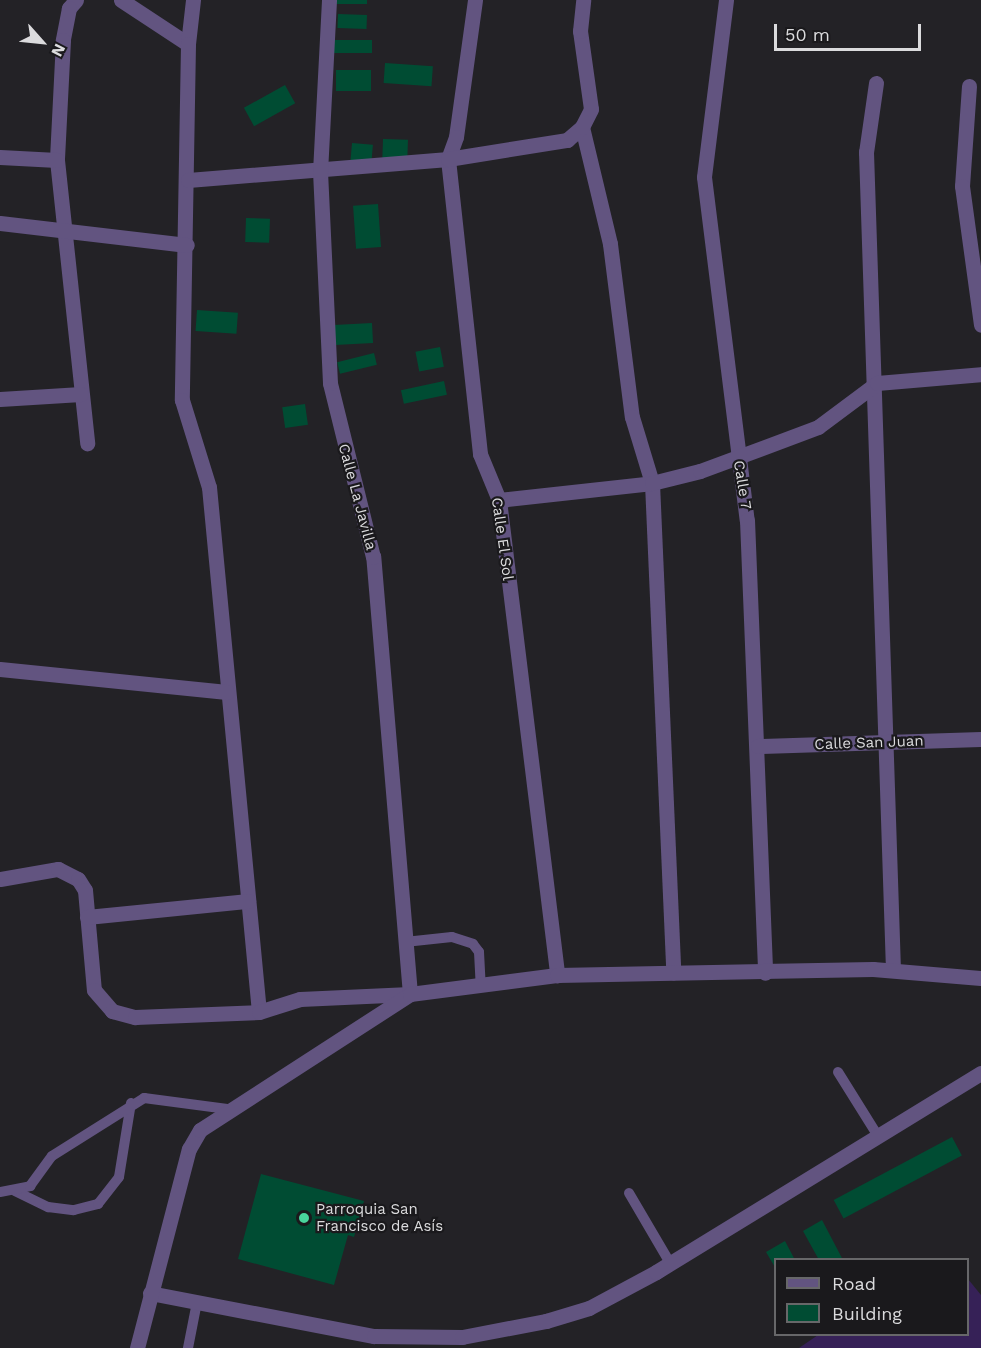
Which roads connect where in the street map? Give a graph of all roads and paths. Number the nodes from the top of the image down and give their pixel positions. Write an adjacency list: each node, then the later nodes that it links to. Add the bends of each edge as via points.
1 (76, 0): 14 (street, via 69,8 63,40)
2 (121, 0): 8 (street)
3 (193, 0): 8 (street)
4 (329, 0): 15 (street, Calle La Javilla)
5 (475, 0): 13 (street, Calle El Sol, via 456,137)
6 (583, 0): 11 (street, via 580,31 591,109)
7 (726, 0): 26 (street, Calle 7, via 704,177)
8 (188, 44): 16 (street)
9 (876, 83): 22 (street, via 866,152)
10 (969, 86): 20 (street, via 962,186)
11 (582, 127): 13 (street, via 567,140); 27 (street, via 610,244 632,417)
12 (0, 157): 14 (street)
13 (448, 159): 15 (street); 28 (street, Calle El Sol, via 480,454)
14 (57, 160): 18 (street)
15 (320, 172): 16 (street); 37 (street, Calle La Javilla, via 330,384 373,556)
16 (188, 180): 19 (street)
17 (0, 223): 18 (street)
18 (62, 231): 19 (street); 23 (street)
19 (187, 245): 30 (street, via 182,400 208,487)
20 (981, 325)
21 (981, 374): 22 (street)
22 (877, 383): 26 (street, via 819,427); 32 (street)
23 (81, 394): 24 (street); 25 (street)
24 (0, 399)
25 (87, 443)
26 (737, 457): 27 (street); 33 (street, Calle 7, via 747,520)
27 (652, 483): 28 (street); 39 (street)
28 (499, 500): 41 (street, Calle El Sol)
29 (0, 669): 30 (street)
30 (227, 692): 35 (street)
31 (981, 739): 32 (street, Calle San Juan)
32 (886, 744): 33 (street, Calle San Juan); 38 (street)
33 (758, 746): 40 (street, Calle 7)
34 (0, 879): 36 (street, via 58,869 69,872 85,890)
35 (248, 901): 36 (street); 45 (street)
36 (87, 917): 45 (street, via 94,990 112,1011 135,1017)
37 (405, 942): 43 (lane, via 452,937 473,944 479,952); 44 (street, Calle La Javilla)
38 (893, 970): 40 (street); 42 (street)
39 (673, 973): 40 (street); 41 (street)
40 (765, 974)
41 (557, 975): 43 (street)
42 (981, 978)
43 (481, 985): 44 (street)
44 (410, 994): 45 (street, via 300,999); 49 (street)
45 (259, 1012)
46 (838, 1072): 50 (lane)
47 (981, 1073): 50 (street)
48 (130, 1103): 49 (lane, via 155,1098); 51 (lane, via 52,1156 30,1186); 51 (lane, via 118,1177 98,1204 74,1210 48,1207)
49 (227, 1109): 55 (street, via 200,1130 189,1149)
50 (878, 1136): 54 (street)
51 (15, 1191): 52 (lane)
52 (0, 1192)
53 (628, 1193): 54 (lane)
54 (670, 1263): 58 (street, via 589,1308)
55 (150, 1293): 56 (street); 59 (street)
56 (197, 1302): 57 (street); 60 (lane)
57 (401, 1342): 58 (street)
58 (460, 1343)
59 (137, 1348)
60 (188, 1348)

